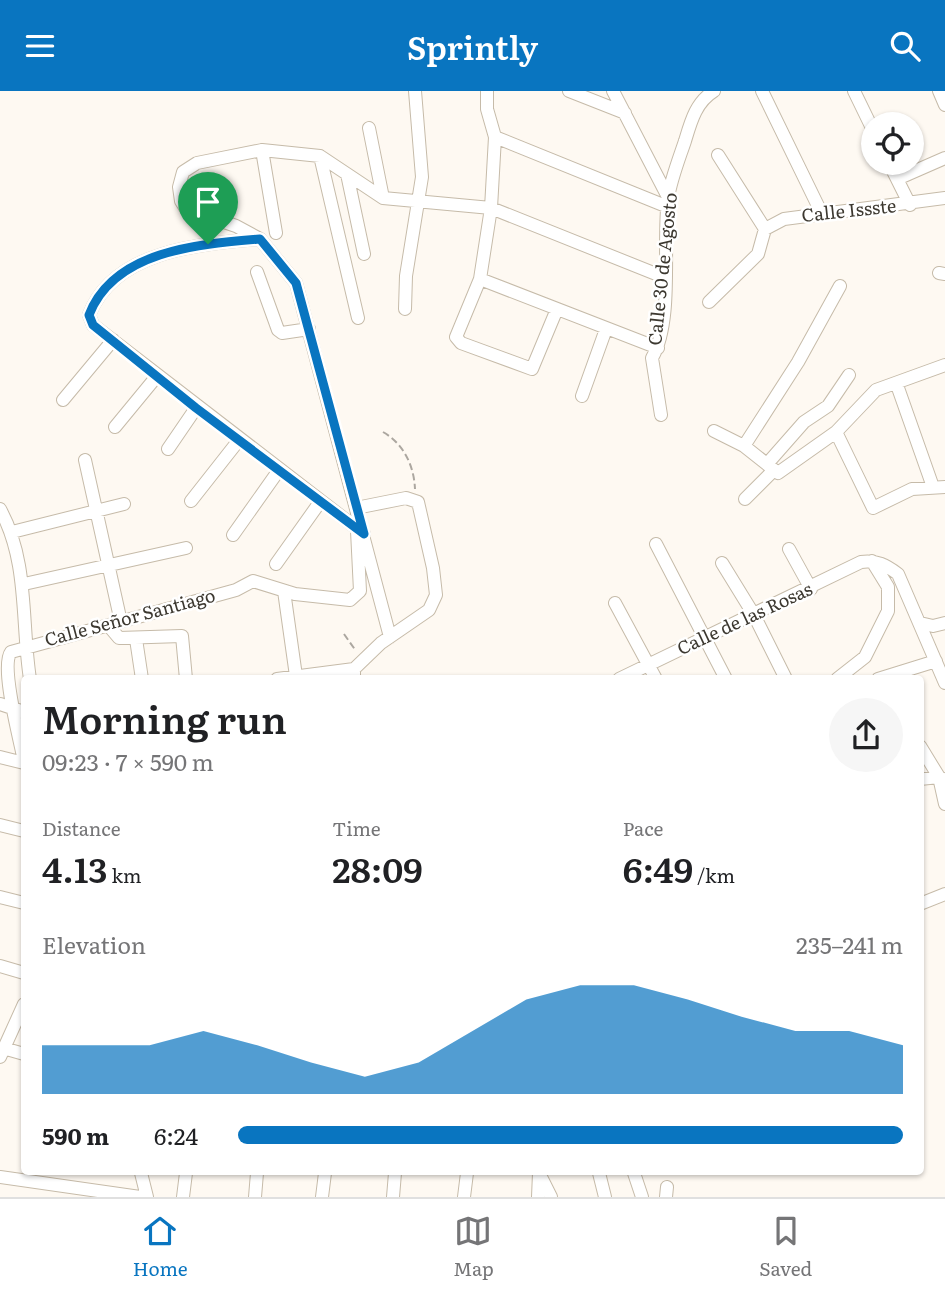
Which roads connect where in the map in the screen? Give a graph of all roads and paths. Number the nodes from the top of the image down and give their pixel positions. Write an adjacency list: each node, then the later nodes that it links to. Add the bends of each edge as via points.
1 (415, 91): 25 (street, via 422,146)
2 (487, 91): 14 (street, via 486,109)
3 (569, 91): 12 (street)
4 (614, 91): 12 (street)
5 (714, 91): 9 (street, Calle 30 de Agosto)
6 (762, 91): 28 (street)
7 (854, 91): 11 (street)
8 (939, 91): 10 (street)
9 (697, 97): 24 (street, Calle 30 de Agosto)
10 (945, 105)
11 (864, 112)
12 (625, 114): 24 (street)
13 (369, 128): 22 (street)
14 (495, 137): 24 (street); 27 (street)
15 (262, 150): 17 (street); 30 (street); 31 (street, via 197,163 184,173 179,187 187,209)
16 (718, 155): 29 (street)
17 (320, 156): 19 (street); 40 (street)
18 (945, 158): 21 (street)
19 (347, 174): 22 (street); 32 (street)
20 (895, 175): 21 (street)
21 (897, 179): 26 (street)
22 (383, 198): 25 (street)
23 (945, 198): 26 (street, Calle Issste)
24 (668, 202): 34 (street, Calle 30 de Agosto)
25 (421, 203): 27 (street); 38 (street)
26 (911, 205): 28 (street, Calle Issste)
27 (491, 208): 34 (street); 35 (street)
28 (821, 212): 29 (street, Calle Issste, via 784,219)
29 (765, 229): 37 (street, via 758,254)
30 (276, 233)
31 (260, 239): 41 (street, via 296,283); 43 (street, via 208,244 152,257 128,271 98,293 89,315 93,325)
32 (364, 254)
33 (257, 272): 41 (street, via 278,330 282,334)
34 (666, 278): 44 (street, Calle 30 de Agosto)
35 (480, 279): 39 (street); 39 (street, via 457,329 461,343 532,369)
36 (840, 286): 58 (street)
37 (709, 302)
38 (405, 309)
39 (557, 310): 42 (street)
40 (358, 318)
41 (309, 328): 69 (street)
42 (606, 328): 44 (street); 49 (street)
43 (113, 340): 47 (street); 50 (street)
44 (658, 348): 52 (street, Calle 30 de Agosto, via 652,358)
45 (945, 365): 48 (street)
46 (849, 375): 61 (street, via 828,406 804,422)
47 (157, 376): 51 (street); 53 (street)
48 (897, 385): 56 (street, via 876,390); 63 (street)
49 (582, 396)
50 (63, 400)
51 (196, 408): 57 (street); 59 (street)
52 (662, 415)
53 (115, 427)
54 (714, 431): 58 (street)
55 (383, 432): 64 (path, via 401,445 414,480)
56 (836, 432): 61 (street); 63 (street, via 873,508 912,489)
57 (239, 440): 62 (street); 66 (street)
58 (744, 446): 61 (street)
59 (168, 449)
60 (85, 460): 71 (street)
61 (773, 469): 65 (street)
62 (279, 470): 67 (street); 74 (street)
63 (939, 487)
64 (413, 498): 69 (street); 91 (street, via 418,502 436,594 429,610)
65 (745, 499)
66 (191, 501)
67 (320, 502): 73 (street); 80 (street)
68 (124, 503): 71 (street)
69 (356, 508): 73 (street)
70 (0, 509): 72 (street)
71 (96, 510): 72 (street); 81 (street)
72 (12, 532): 82 (street)
73 (360, 532): 84 (street, Calle Señor Santiago, via 355,598); 91 (street)
74 (233, 535)
75 (656, 544): 93 (street)
76 (187, 548): 81 (street)
77 (789, 548): 83 (street)
78 (872, 561): 83 (street, Calle de las Rosas); 88 (street, via 898,574); 95 (street, via 890,598)
79 (722, 563): 86 (street)
80 (275, 564)
81 (109, 566): 82 (street); 87 (street)
82 (23, 584): 94 (street)
83 (811, 589): 86 (street, Calle de las Rosas)
84 (284, 591): 87 (street, Calle Señor Santiago, via 253,581 236,590); 102 (street)
85 (615, 603): 97 (street)
86 (754, 615): 93 (street, Calle de las Rosas); 107 (street)
87 (115, 623): 92 (street, via 119,638); 94 (street, Calle Señor Santiago)
88 (920, 623): 89 (street); 96 (street)
89 (945, 623)
90 (344, 634): 98 (path)
91 (390, 637): 98 (street)
92 (136, 639): 100 (street); 101 (street, via 182,636)
93 (706, 639): 97 (street, Calle de las Rosas); 106 (street)
94 (25, 647): 99 (street); 112 (street, via 7,656)
95 (865, 657): 108 (street); 109 (street)
96 (936, 661): 110 (street); 111 (street)
97 (648, 664): 104 (street, Calle de las Rosas); 105 (street)
98 (357, 669): 103 (street)
99 (29, 675)
100 (141, 675)
101 (186, 675)
102 (296, 675)
103 (305, 675)
104 (627, 675)
105 (654, 675)
106 (724, 675)
107 (784, 675)
108 (842, 675)
109 (876, 675)
110 (891, 675)
111 (945, 683)
112 (12, 709): 113 (street)
113 (21, 749)
114 (924, 752): 118 (street)
115 (0, 757): 116 (street)
116 (21, 761)
117 (924, 779): 118 (street)
118 (942, 779): 119 (street)
119 (945, 804)
120 (0, 825): 121 (street)
121 (21, 830)
122 (945, 894): 125 (street)
123 (0, 897): 124 (street)
124 (21, 902)
125 (924, 902)
126 (0, 966): 127 (street)
127 (21, 972)
128 (21, 1010): 129 (street)
129 (3, 1044): 130 (street)
130 (21, 1053)
131 (142, 1175): 144 (street)
132 (186, 1175): 145 (street)
133 (257, 1175): 146 (street)
134 (325, 1175): 147 (street)
135 (395, 1175): 148 (street)
136 (467, 1175): 149 (street)
137 (539, 1175): 150 (street)
138 (540, 1175): 151 (street)
139 (600, 1175): 152 (street)
140 (635, 1175): 153 (street)
141 (0, 1177): 142 (street)
142 (65, 1179): 143 (street)
143 (140, 1197)
144 (147, 1197)
145 (183, 1197)
146 (255, 1197)
147 (322, 1197)
148 (393, 1197)
149 (464, 1197)
150 (538, 1197)
151 (551, 1197)
152 (605, 1197)
153 (642, 1197)

